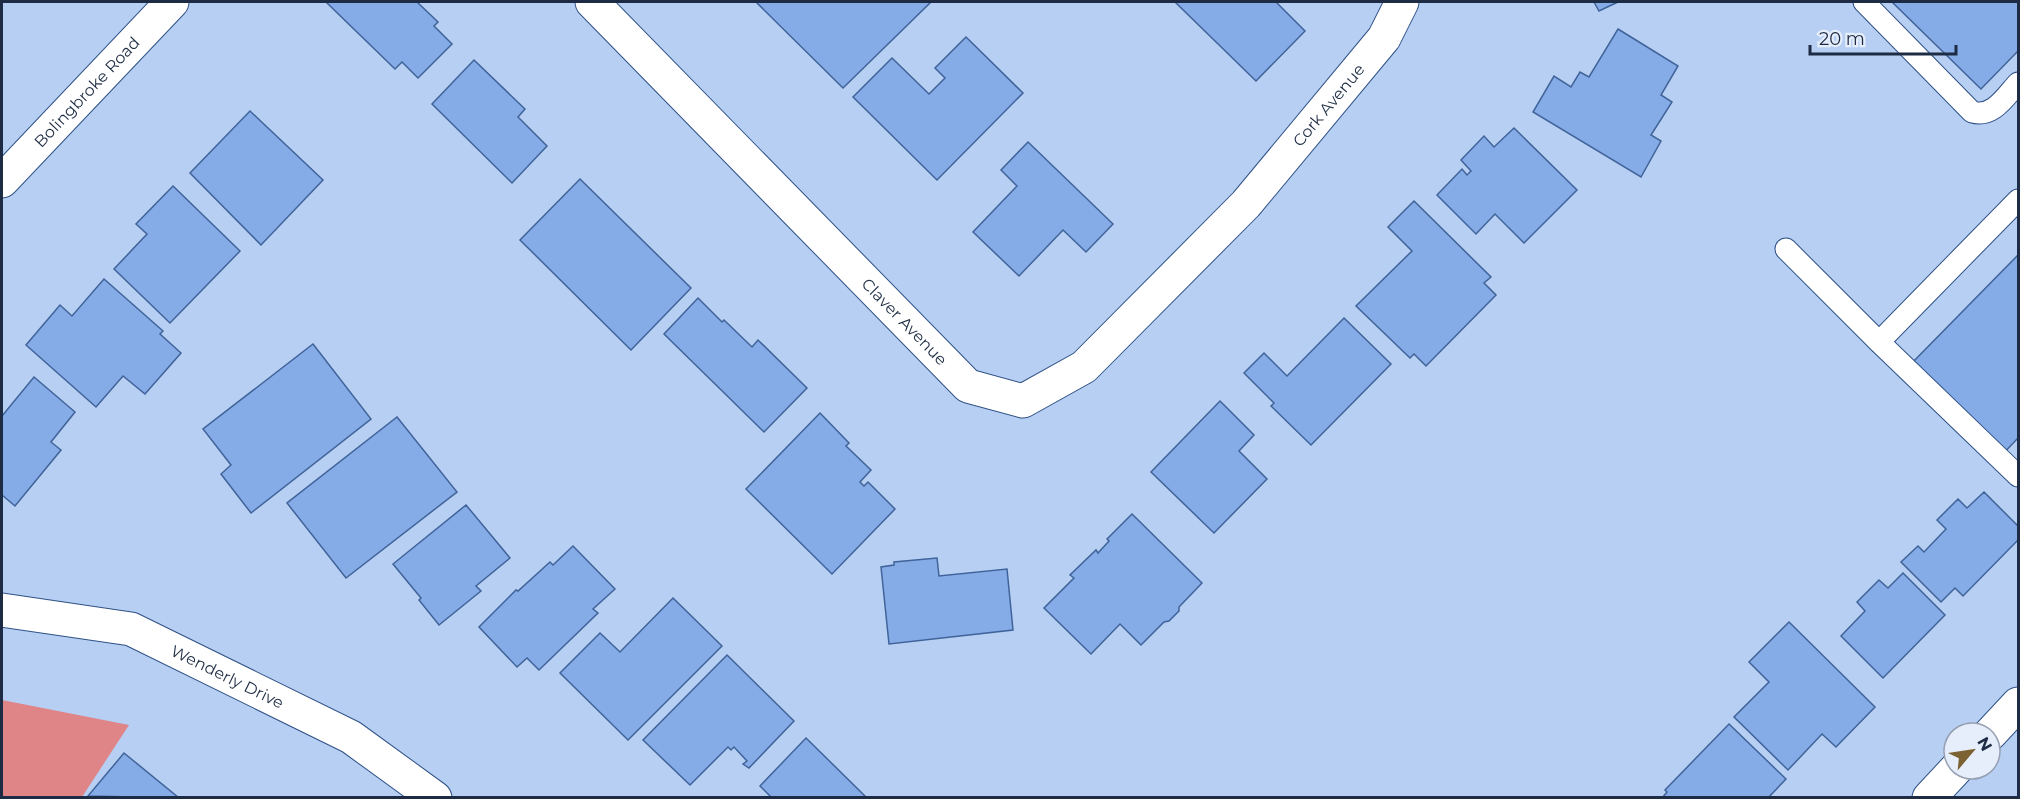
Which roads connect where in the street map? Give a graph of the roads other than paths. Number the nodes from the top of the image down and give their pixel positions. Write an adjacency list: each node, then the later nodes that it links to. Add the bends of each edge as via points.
1 (172, 2): 6 (street, Bolingbroke Road)
2 (592, 2): 8 (street, Claver Avenue, via 968,386 1023,401 1084,367)
3 (1402, 2): 8 (street, Cork Avenue, via 1384,38)
4 (1864, 2): 5 (lane, via 1972,112 1990,112)
5 (2019, 84)
6 (2, 181)
7 (2019, 200): 10 (lane)
8 (1246, 204)
9 (1786, 249): 10 (lane)
10 (1879, 342): 11 (lane)
11 (2019, 476)
12 (2, 609): 16 (street, Wenderly Drive, via 131,629 351,737)
13 (2019, 704): 14 (street)
14 (2002, 722)
15 (1945, 781): 17 (street)
16 (435, 798)
17 (1929, 798)

